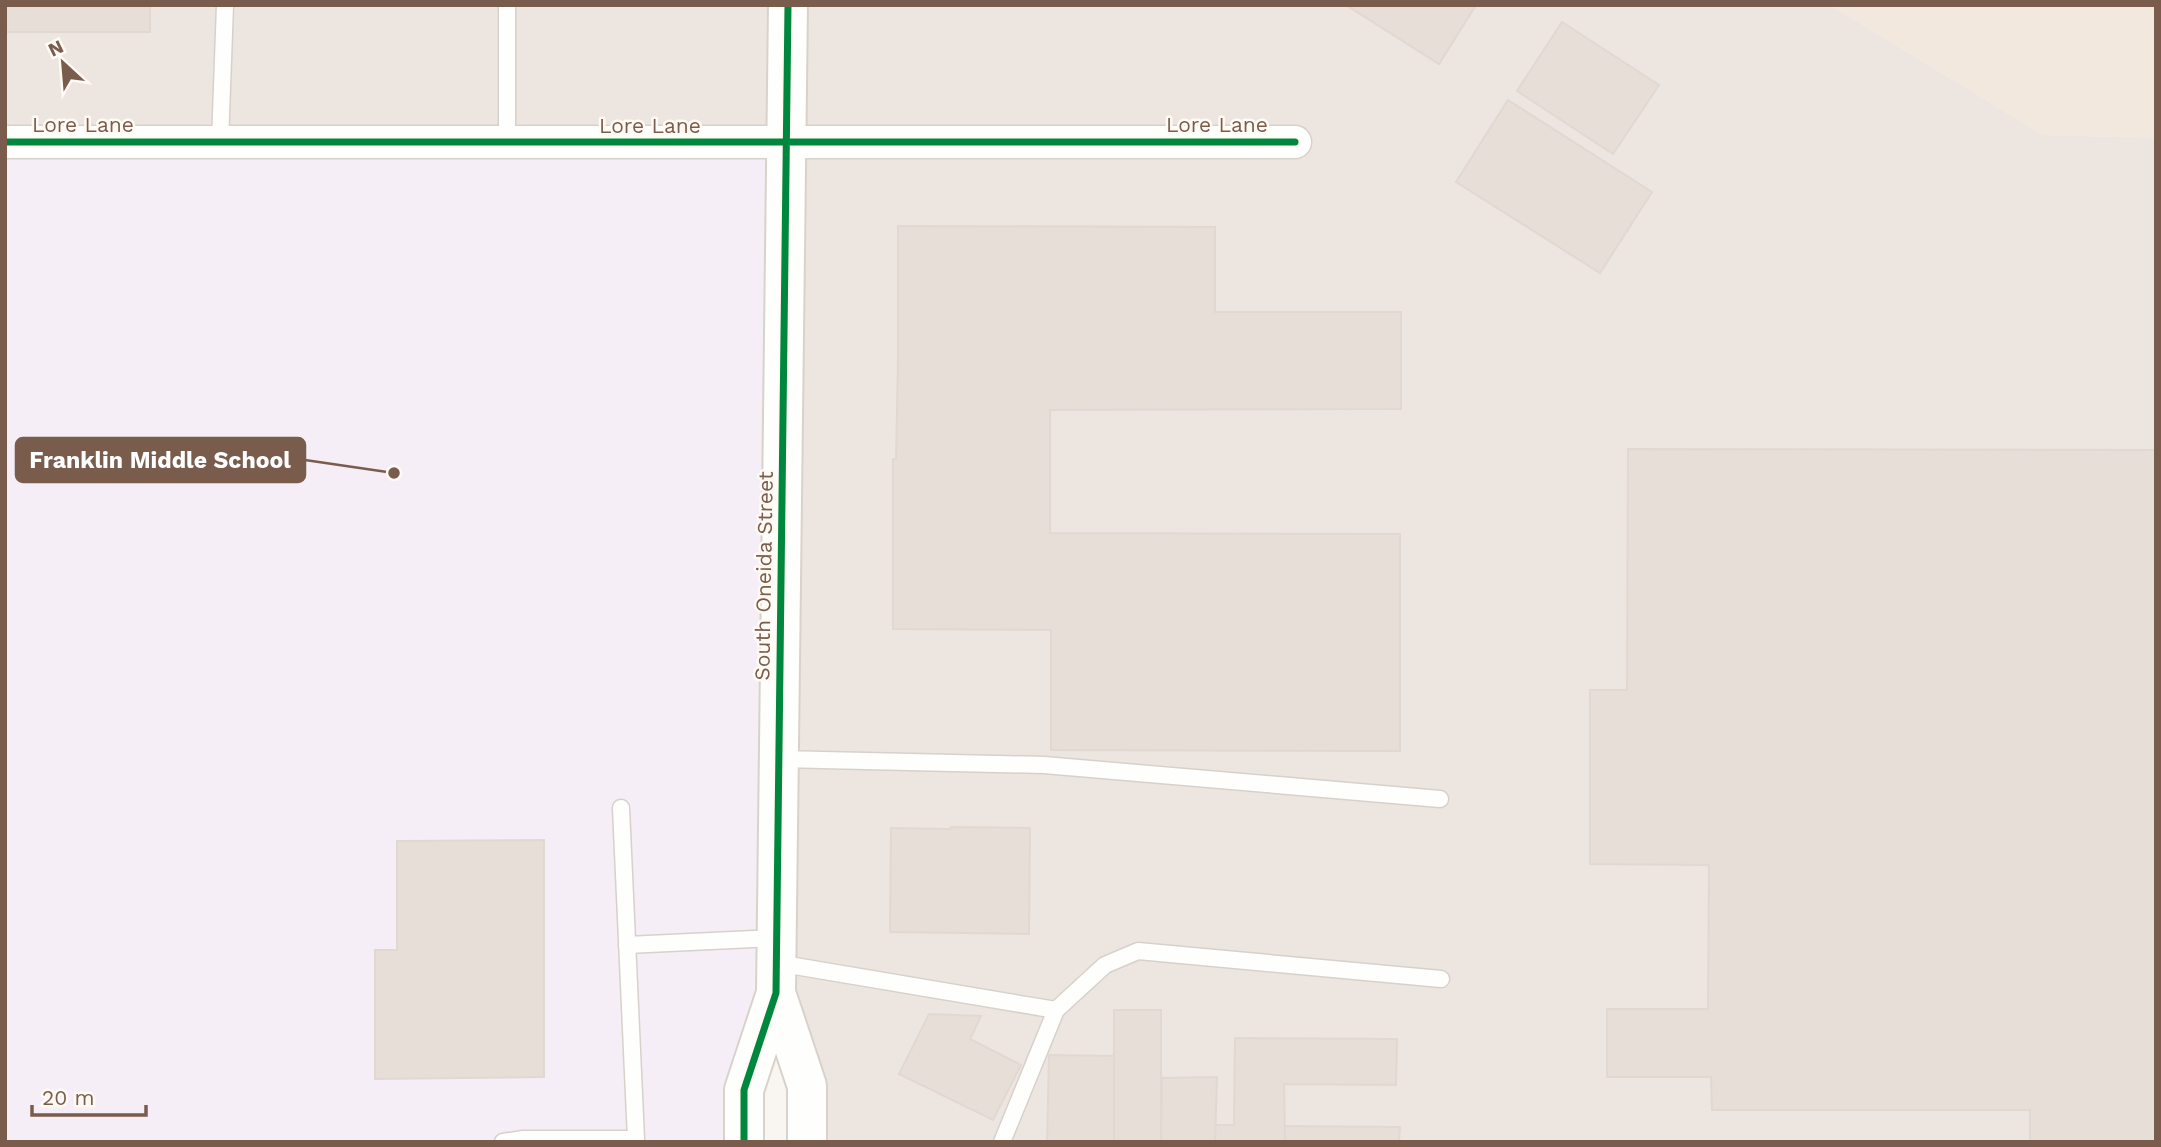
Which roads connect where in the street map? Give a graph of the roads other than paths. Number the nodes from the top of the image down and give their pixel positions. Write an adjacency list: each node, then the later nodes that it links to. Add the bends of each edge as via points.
1 (225, 5): 5 (lane)
2 (507, 5): 7 (lane)
3 (788, 5): 8 (street, South Oneida Street)
4 (5, 142): 5 (street, Lore Lane)
5 (220, 142): 7 (street, Lore Lane)
6 (1295, 142): 8 (street, Lore Lane)
7 (507, 143): 8 (street, Lore Lane)
8 (786, 143): 9 (street, South Oneida Street)
9 (779, 760): 10 (lane, via 1044,765); 13 (street, South Oneida Street)
10 (1440, 799)
11 (621, 808): 12 (lane)
12 (627, 945): 13 (lane); 16 (lane, via 636,1139)
13 (776, 965): 15 (lane); 17 (street, South Oneida Street, via 744,1090); 18 (street, South Oneida Street, via 807,1086)
14 (1441, 979): 15 (lane, via 1138,951 1105,965)
15 (1056, 1010): 19 (lane)
16 (503, 1142)
17 (744, 1142)
18 (807, 1142)
19 (1002, 1142)

